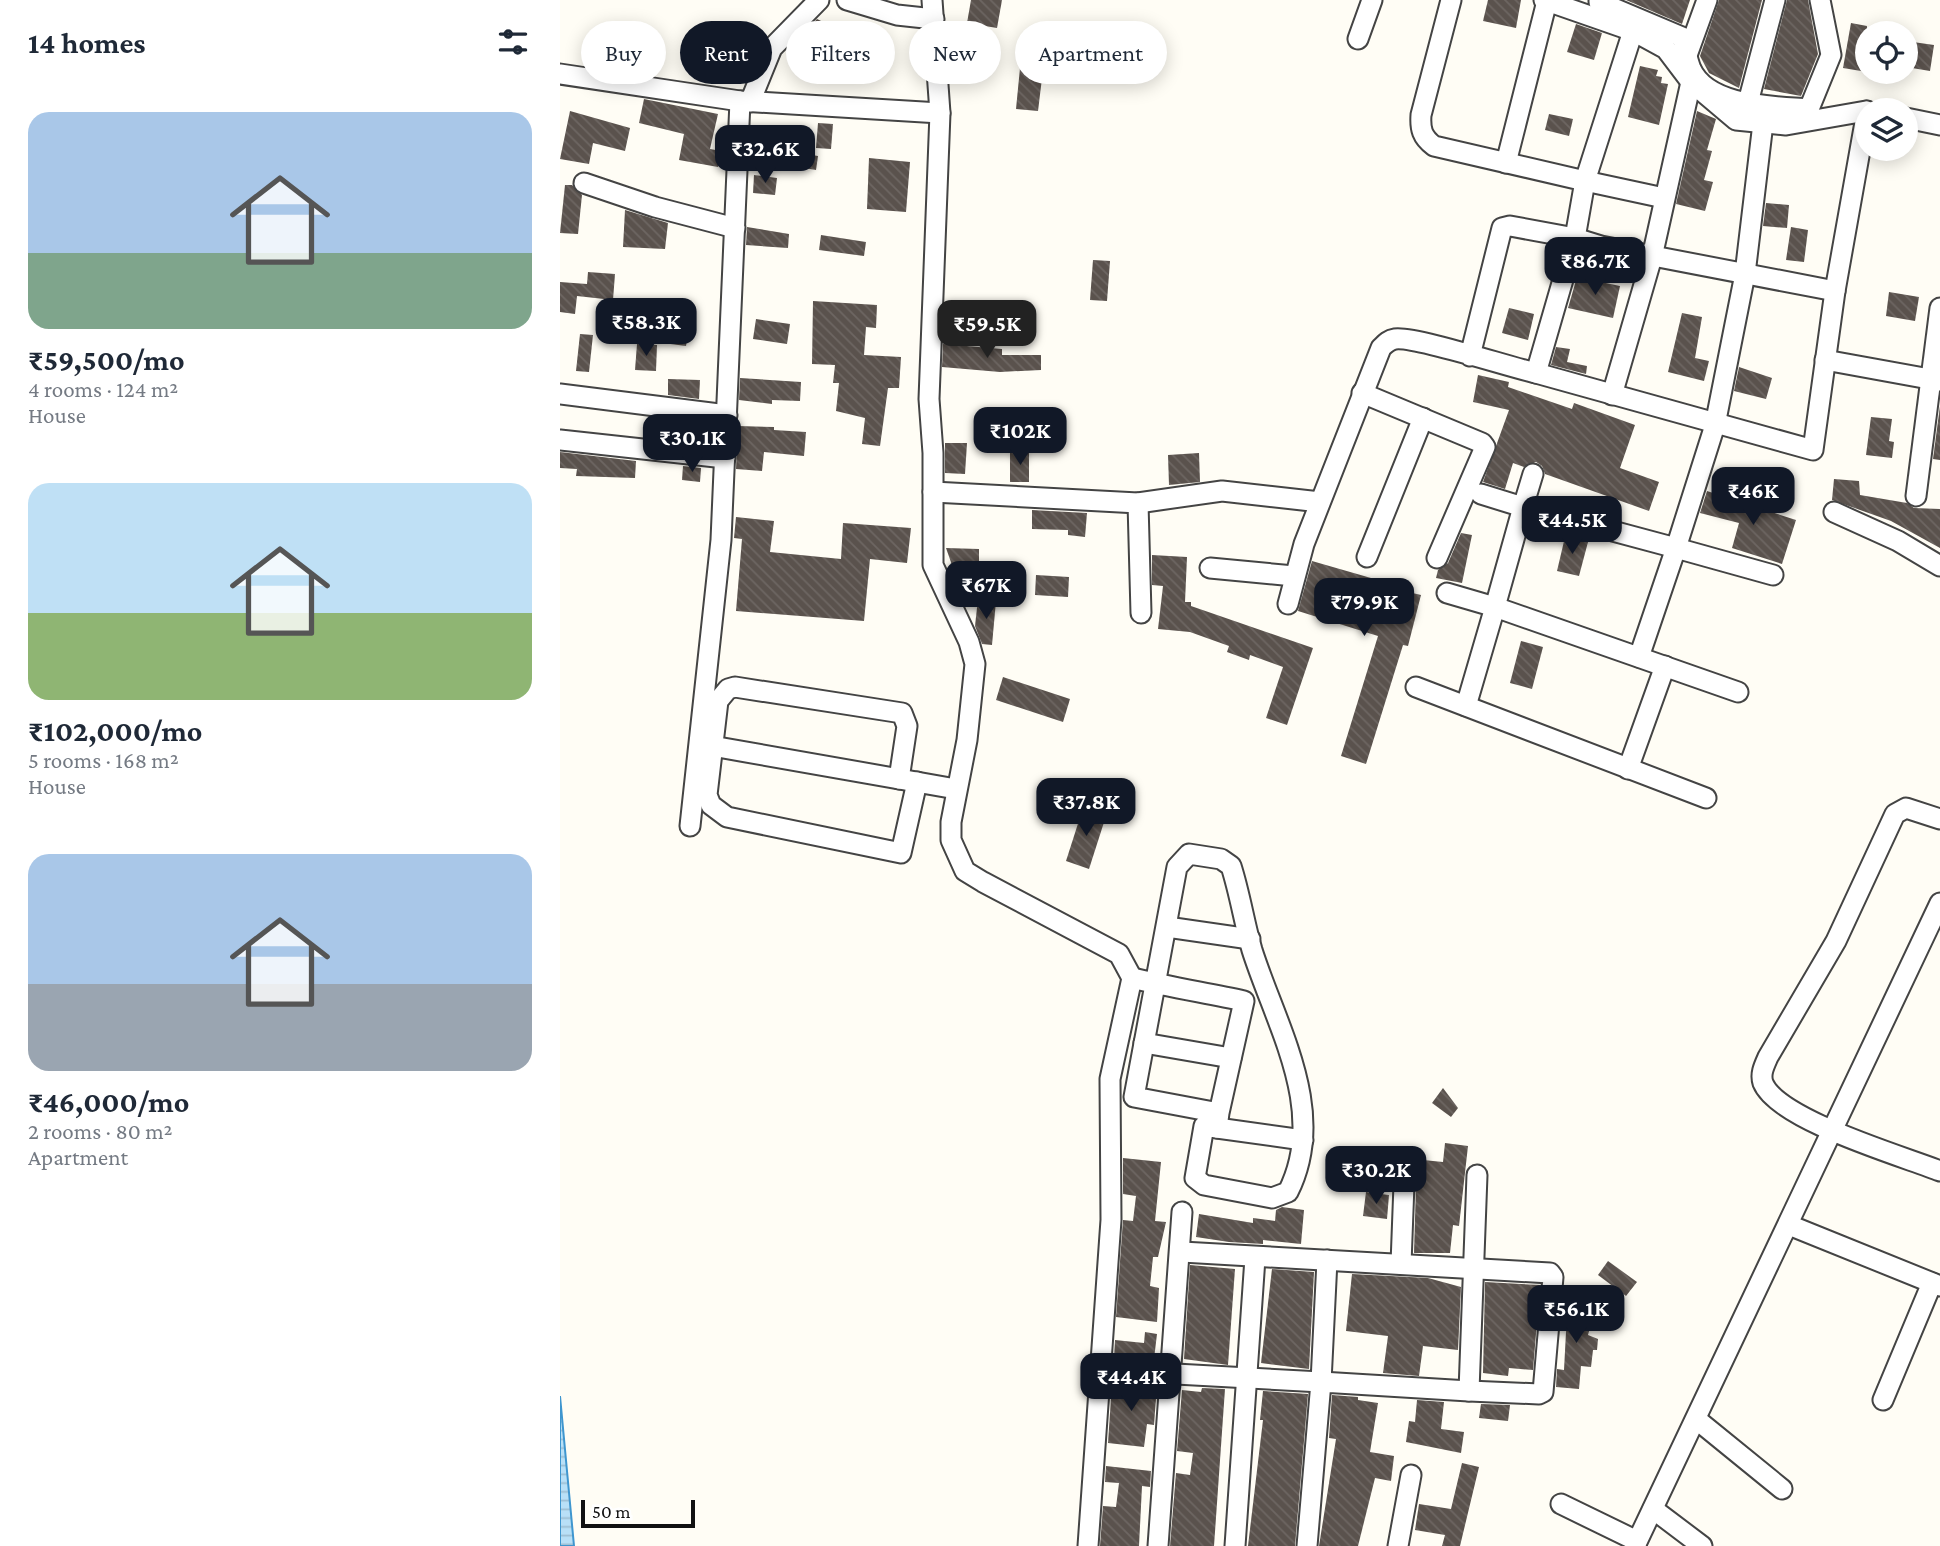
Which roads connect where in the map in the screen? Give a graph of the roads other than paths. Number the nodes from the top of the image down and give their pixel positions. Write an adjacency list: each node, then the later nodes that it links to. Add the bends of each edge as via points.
1 (819, 0): 15 (street, via 772,48)
2 (847, 0): 10 (street, via 897,15)
3 (1372, 0): 12 (street)
4 (1451, 0): 23 (street, via 1420,130 1434,146)
5 (1546, 0): 11 (street); 23 (street)
6 (1599, 0): 13 (street, via 1682,37)
7 (1707, 0): 13 (street)
8 (1775, 0): 19 (street)
9 (1821, 0): 18 (street, via 1831,55)
10 (933, 9): 17 (street)
11 (1633, 31): 13 (street, via 1666,49); 24 (street)
12 (1358, 39)
13 (1687, 68): 19 (street, via 1719,97); 19 (street, via 1736,120); 26 (street)
14 (560, 74): 15 (street)
15 (745, 101): 17 (street); 27 (street)
16 (1855, 112): 18 (street)
17 (940, 113): 46 (street, via 929,399)
18 (1812, 114): 19 (street, via 1786,125)
19 (1751, 116): 30 (street)
20 (1918, 120): 21 (street)
21 (1940, 125)
22 (1857, 161): 31 (street)
23 (1506, 163): 24 (street)
24 (1585, 181): 26 (street); 28 (street)
25 (584, 183): 27 (street)
26 (1664, 198): 29 (street)
27 (735, 228): 40 (street)
28 (1575, 239): 29 (street); 33 (street, via 1502,228); 35 (street)
29 (1652, 257): 30 (street); 39 (street)
30 (1745, 274): 31 (street); 42 (street)
31 (1835, 290): 34 (street)
32 (1940, 308): 36 (street)
33 (1470, 356): 35 (street); 37 (street, via 1408,340 1389,341 1381,348)
34 (1825, 360): 36 (street); 42 (street, via 1813,450)
35 (1536, 373): 39 (street)
36 (1935, 380): 48 (street)
37 (1362, 393): 41 (street); 49 (street)
38 (560, 394): 40 (street)
39 (1612, 395): 42 (street)
40 (727, 415): 44 (street)
41 (1423, 418): 54 (street); 55 (street, via 1485,447)
42 (1715, 425): 53 (street)
43 (560, 440): 44 (street)
44 (725, 458): 75 (street, via 721,540)
45 (1533, 474): 51 (street)
46 (933, 492): 50 (street); 72 (street, via 933,565 975,664 968,740)
47 (1480, 494): 51 (street)
48 (1916, 496)
49 (1320, 502): 50 (street, via 1222,491); 59 (street)
50 (1138, 503): 63 (street)
51 (1523, 507): 53 (street); 62 (street)
52 (1833, 512): 56 (street)
53 (1676, 548): 58 (street); 64 (street)
54 (1367, 558)
55 (1437, 558)
56 (1940, 566)
57 (1210, 568): 59 (street)
58 (1773, 575)
59 (1294, 576): 61 (street)
60 (1447, 593): 62 (street)
61 (1288, 604)
62 (1495, 607): 64 (street); 68 (street)
63 (1140, 613)
64 (1639, 657): 65 (street)
65 (1665, 666): 67 (street); 70 (street)
66 (1416, 687): 68 (street)
67 (1738, 692)
68 (1466, 706): 70 (street)
69 (712, 746): 71 (street); 71 (street, via 718,701 735,687 897,712 906,718); 71 (street, via 707,795 719,813 894,853 904,848)
70 (1628, 769): 73 (street)
71 (908, 781): 72 (street)
72 (956, 789): 79 (street, via 951,841 965,871 1119,954)
73 (1706, 798)
74 (1940, 819): 88 (street, via 1906,808 1895,814 1836,941 1762,1073 1763,1084 1775,1099)
75 (690, 826)
76 (1940, 903): 88 (street)
77 (1167, 927): 78 (street); 78 (street, via 1177,867 1189,854 1221,859 1231,866); 80 (street)
78 (1250, 939): 81 (street)
79 (1132, 978): 80 (street); 85 (street)
80 (1157, 983): 82 (street); 83 (street)
81 (1267, 988): 82 (street); 89 (street, via 1297,1078)
82 (1244, 1001): 84 (street)
83 (1144, 1043): 84 (street); 86 (street)
84 (1231, 1058): 87 (street)
85 (1110, 1086): 86 (street); 101 (street, via 1111,1220)
86 (1134, 1097): 87 (street)
87 (1218, 1120): 89 (street); 89 (street, via 1204,1126 1195,1178 1205,1185 1272,1198 1288,1192)
88 (1833, 1133): 90 (street); 94 (street)
89 (1303, 1140)
90 (1940, 1171)
91 (1477, 1175): 99 (street)
92 (1405, 1184): 98 (street)
93 (1182, 1212): 95 (street)
94 (1789, 1225): 100 (street); 107 (street)
95 (1182, 1252): 96 (street); 102 (street)
96 (1255, 1258): 97 (street); 103 (street)
97 (1327, 1261): 98 (street); 104 (street)
98 (1401, 1264): 99 (street)
99 (1472, 1267): 105 (street); 105 (street, via 1546,1272 1553,1277 1542,1394)
100 (1936, 1284): 106 (street)
101 (1101, 1370): 102 (street); 113 (street)
102 (1171, 1375): 103 (street); 114 (street)
103 (1248, 1378): 104 (street); 115 (street)
104 (1321, 1382): 105 (street); 116 (street)
105 (1469, 1391)
106 (1883, 1400)
107 (1696, 1419): 109 (street); 111 (street)
108 (1410, 1475): 117 (street)
109 (1782, 1489)
110 (1562, 1504): 112 (street)
111 (1653, 1509): 112 (street); 118 (street)
112 (1636, 1544)
113 (1088, 1546)
114 (1158, 1546)
115 (1235, 1546)
116 (1307, 1546)
117 (1398, 1546)
118 (1702, 1546)

